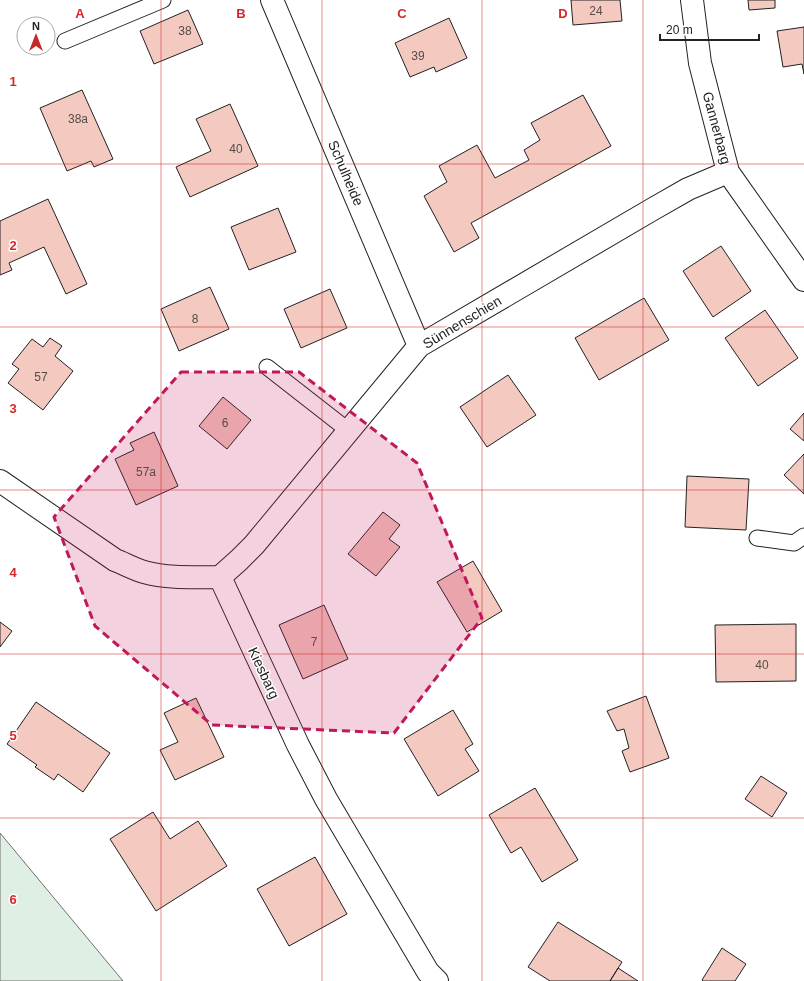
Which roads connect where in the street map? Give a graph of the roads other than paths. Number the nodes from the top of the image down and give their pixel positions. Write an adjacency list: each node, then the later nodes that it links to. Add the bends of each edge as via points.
1 (163, 0): 4 (lane)
2 (272, 0): 7 (street, Schulheide)
3 (692, 0): 5 (street, Gannerbarg, via 700,63)
4 (65, 41)
5 (728, 172): 6 (street, Gannerbarg); 7 (street, Sünnenschien, via 653,209)
6 (804, 280)
7 (419, 346): 9 (street, Sünnenschien)
8 (267, 367): 9 (lane)
9 (349, 431): 13 (street, Sünnenschien, via 254,545)
10 (0, 481): 13 (street, via 130,567 174,577)
11 (804, 536): 12 (lane, via 794,542)
12 (757, 538)
13 (220, 577): 14 (street, Kiesbarg, via 298,745 323,792 428,972)
14 (436, 981)

